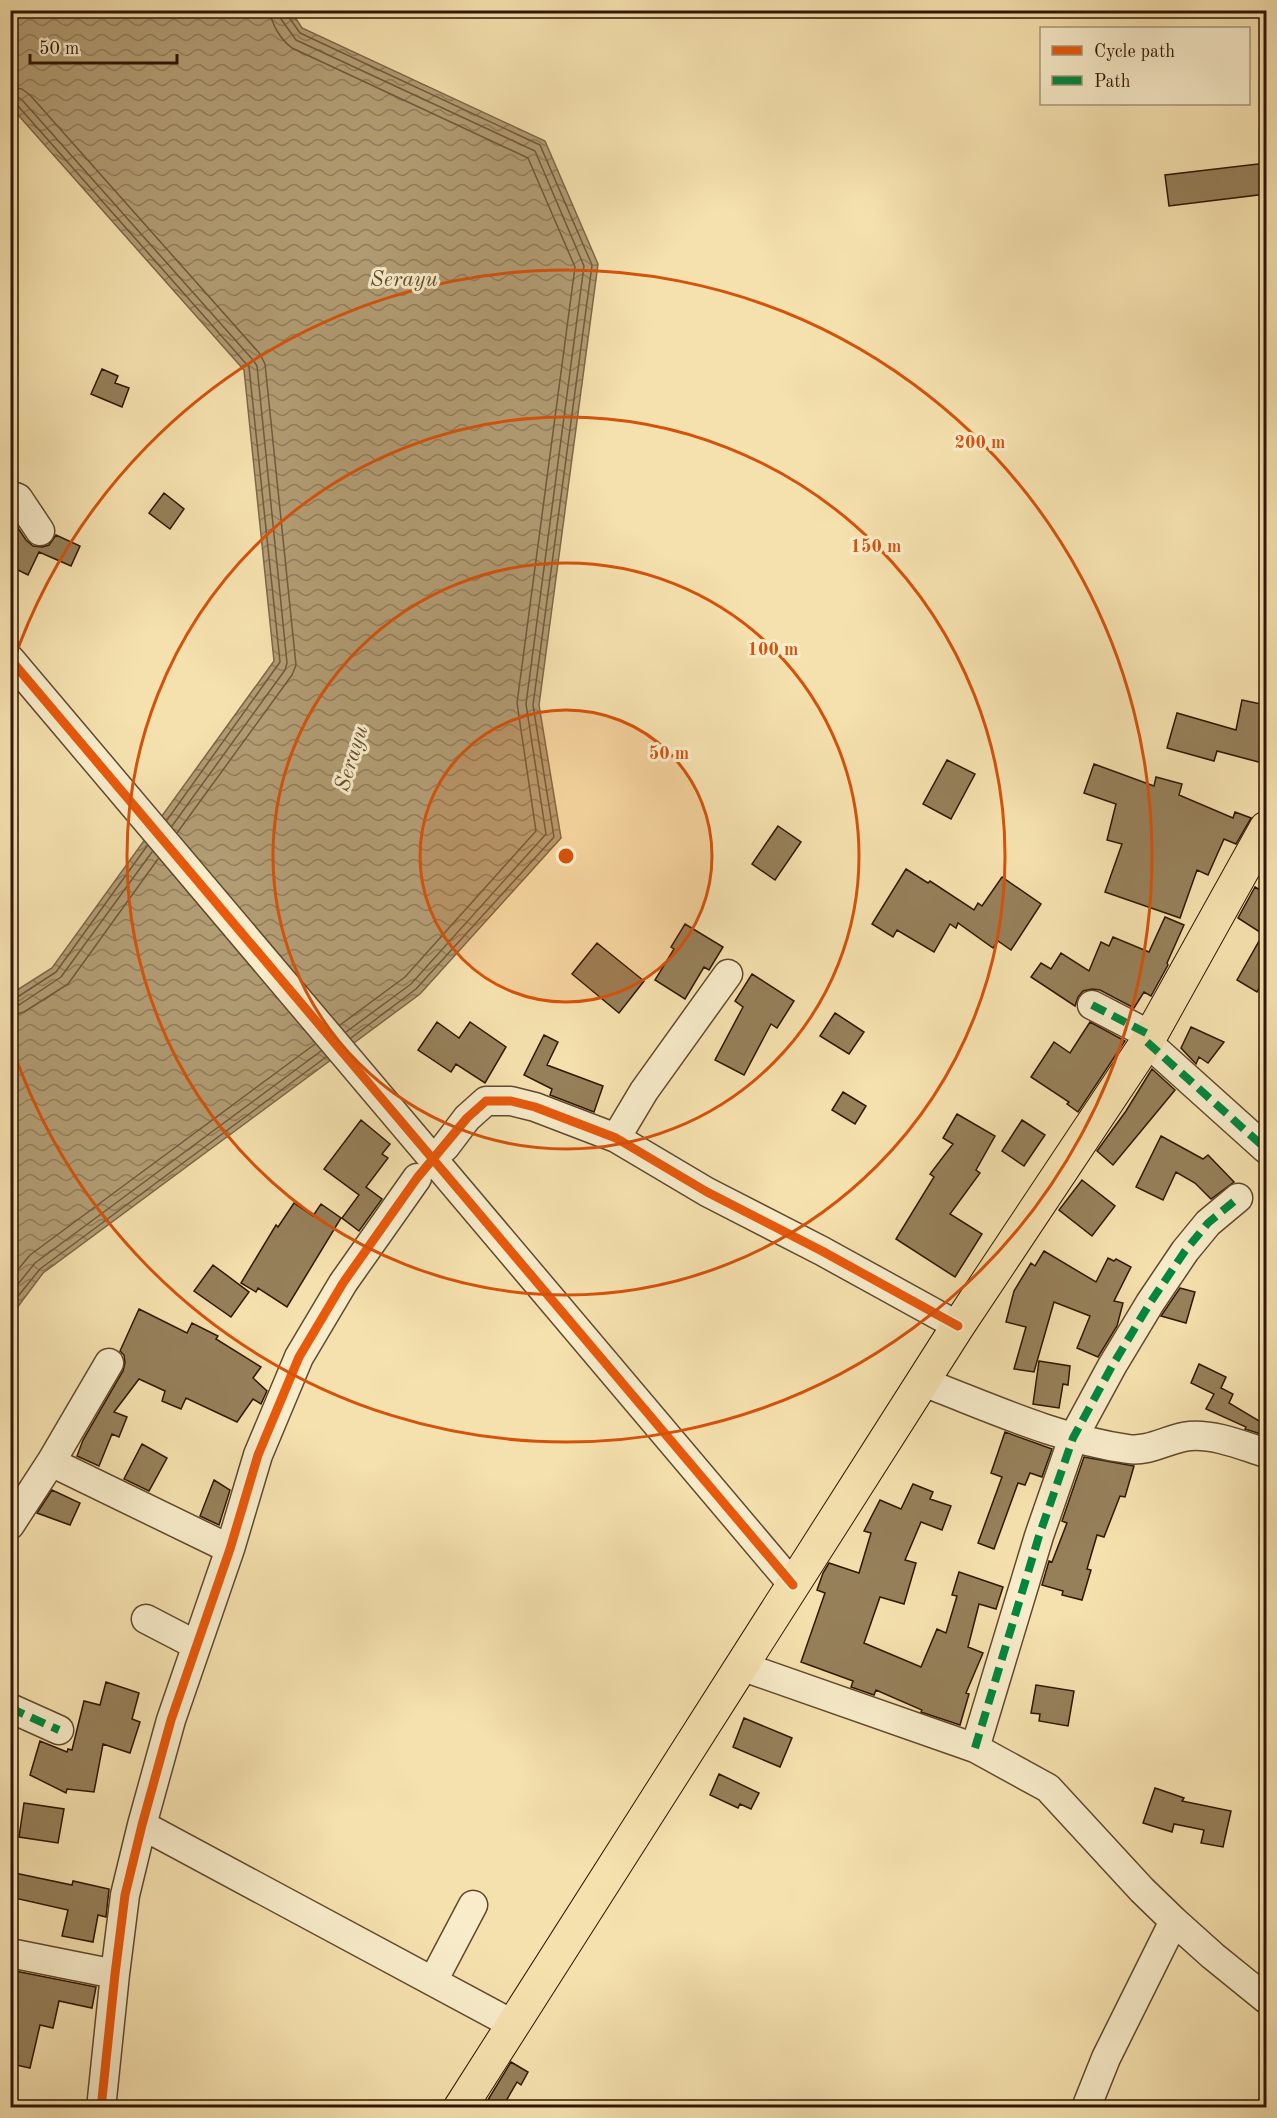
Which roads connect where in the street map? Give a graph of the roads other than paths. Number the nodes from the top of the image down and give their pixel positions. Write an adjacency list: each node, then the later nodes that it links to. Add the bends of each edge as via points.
1 (10, 495): 2 (street, via 18,498)
2 (40, 531)
3 (10, 659): 22 (street)
4 (1266, 828): 5 (main road)
5 (1258, 864): 8 (main road)
6 (728, 974): 9 (street, via 644,1091)
7 (1092, 1005): 8 (street)
8 (1148, 1039): 11 (street); 14 (main road)
9 (616, 1138): 10 (street, via 535,1107 511,1101 486,1101); 14 (street, via 706,1192)
10 (444, 1147)
11 (1266, 1149)
12 (417, 1179): 21 (street, via 343,1283 298,1357 258,1455)
13 (1238, 1198): 17 (street, via 1208,1223 1185,1251 1112,1366)
14 (958, 1326): 16 (main road)
15 (109, 1363): 19 (street)
16 (923, 1382): 17 (street); 22 (main road)
17 (1073, 1438): 18 (street, via 1131,1450 1190,1436 1219,1439); 28 (street)
18 (1266, 1453)
19 (51, 1462): 20 (street); 21 (street)
20 (10, 1525)
21 (230, 1549): 24 (street)
22 (793, 1585): 25 (main road)
23 (146, 1619): 24 (street)
24 (196, 1645): 29 (street)
25 (741, 1666): 28 (street); 36 (main road)
26 (10, 1707): 27 (street)
27 (59, 1730)
28 (975, 1748): 31 (street, via 1048,1788)
29 (141, 1825): 33 (street, via 125,1895); 34 (street)
30 (473, 1905): 34 (street)
31 (1174, 1921): 35 (street); 39 (street, via 1106,2058)
32 (10, 1953): 33 (street)
33 (115, 1974): 37 (street)
34 (433, 1981): 36 (street)
35 (1266, 1999)
36 (512, 2024): 38 (main road)
37 (102, 2098)
38 (460, 2108)
39 (1086, 2108)

